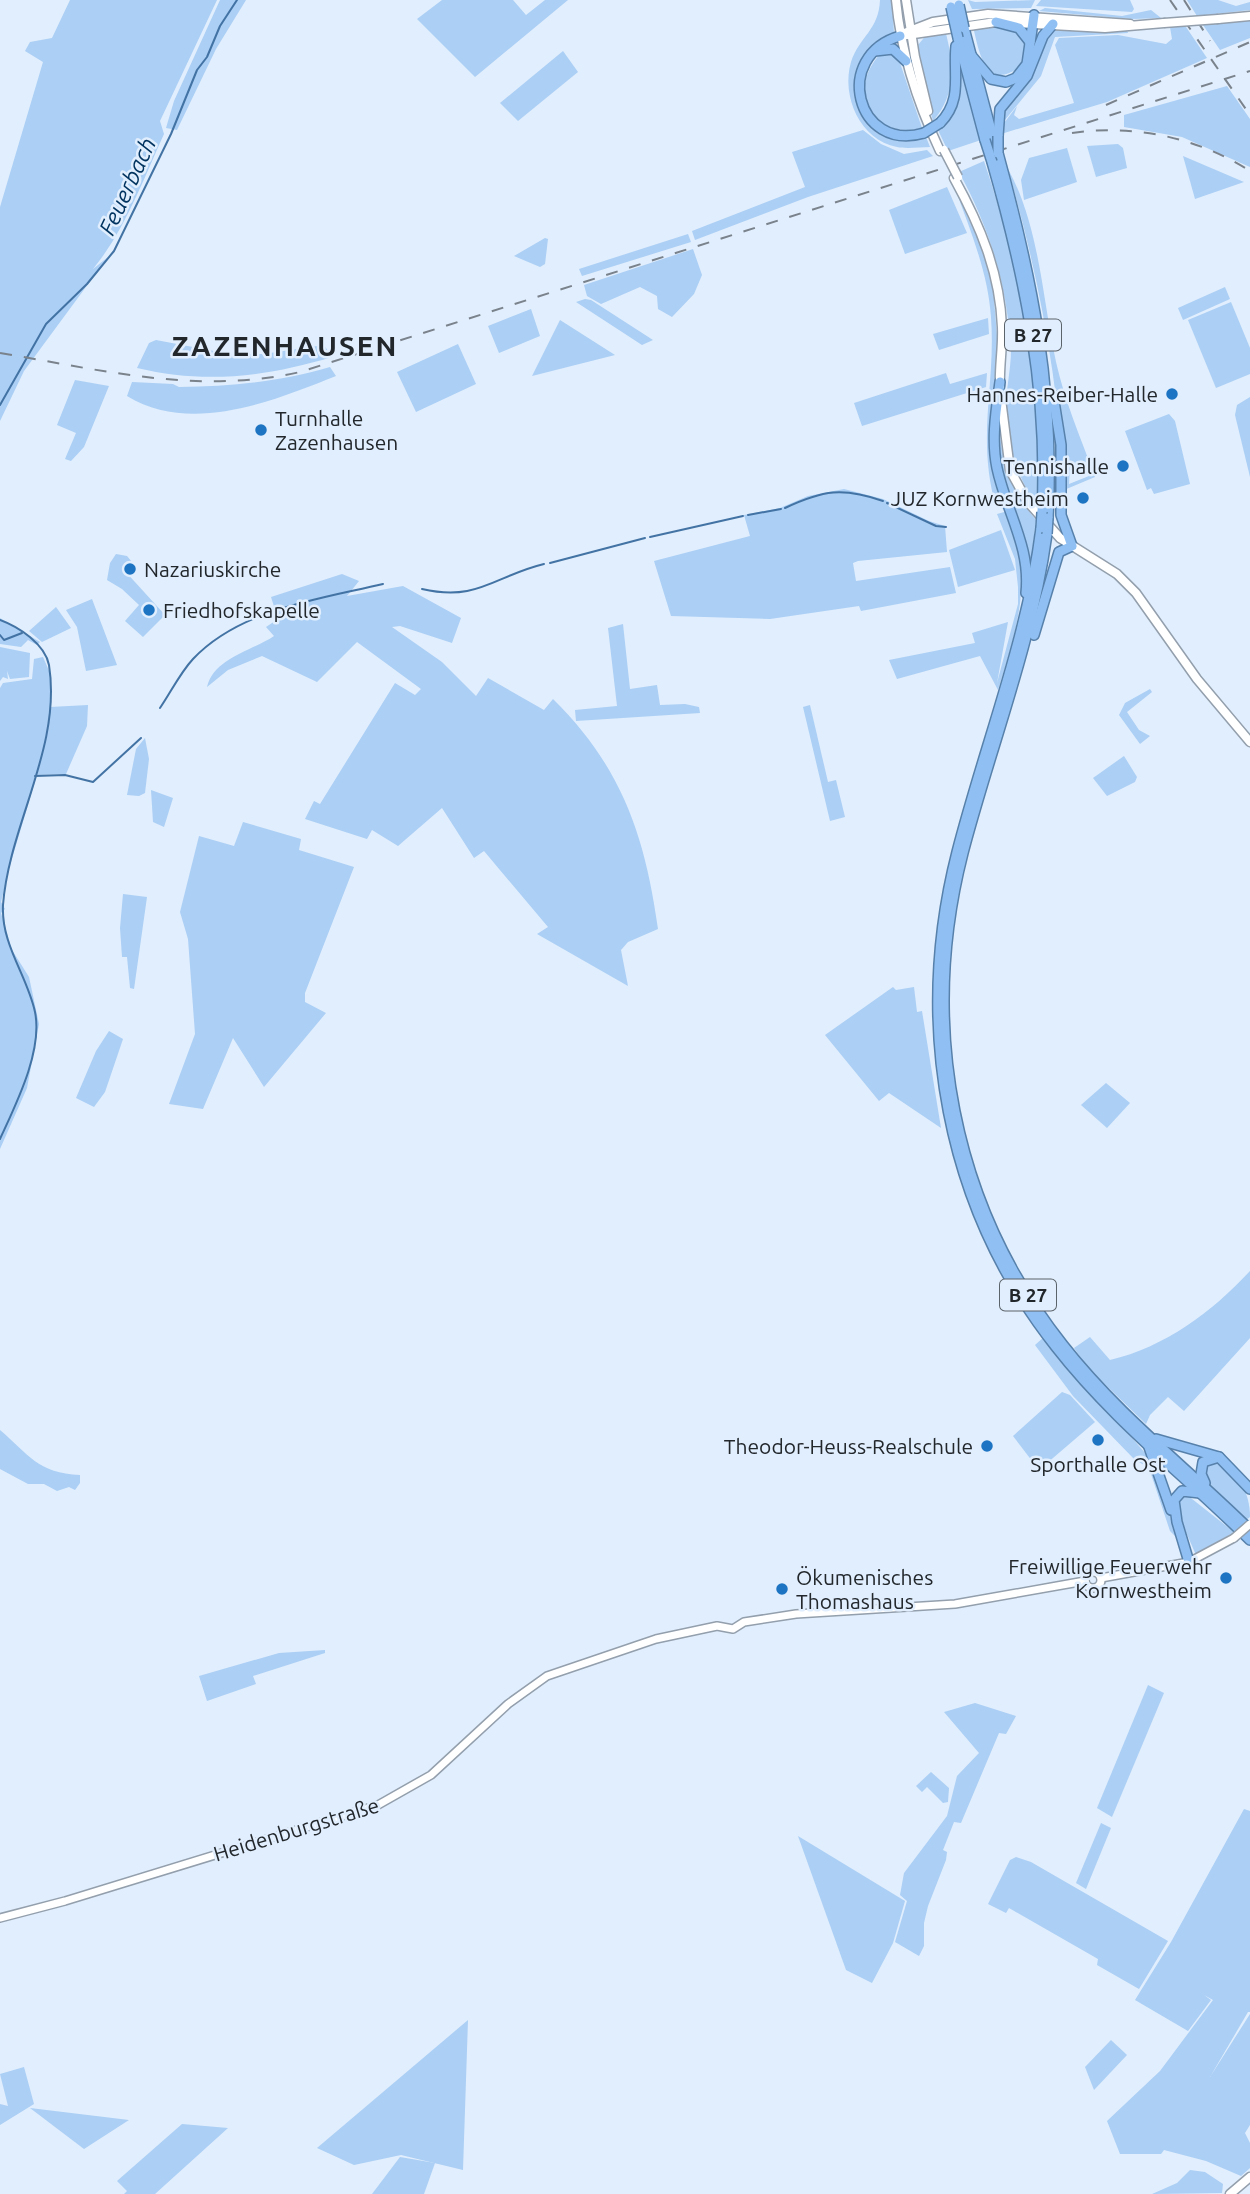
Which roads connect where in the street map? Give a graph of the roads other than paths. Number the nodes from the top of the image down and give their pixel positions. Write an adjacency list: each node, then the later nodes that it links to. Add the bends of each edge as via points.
1 (896, 0): 11 (main road)
2 (907, 3): 6 (main road, via 918,20); 11 (main road)
3 (955, 3): 12 (highway, B 27, bridge)
4 (1250, 16): 9 (main road, bridge)
5 (1034, 20): 6 (main road, via 988,14); 7 (main road); 8 (main road); 9 (main road); 13 (highway); 17 (highway)
6 (933, 22): 11 (main road)
7 (996, 22): 10 (main road); 13 (highway, via 1019,28)
8 (1054, 24): 9 (main road); 17 (highway, via 1043,36)
9 (1131, 25)
10 (928, 31): 11 (main road); 16 (main road)
11 (907, 33): 14 (highway); 16 (main road)
12 (962, 37): 14 (highway, B 27, bridge, via 949,112 924,133 897,135 880,128 867,114 859,82); 15 (highway, B 27); 18 (highway, B 27)
13 (1030, 42): 15 (highway, via 1024,69 1006,82 987,76)
14 (873, 51): 16 (highway, via 893,49)
15 (970, 54): 18 (highway, B 27)
16 (910, 59): 20 (main road, bridge, via 926,121)
17 (1031, 69): 18 (highway, via 1000,109)
18 (992, 138): 19 (highway, B 27, bridge)
19 (996, 158): 21 (highway, B 27, via 1028,267); 24 (highway, B 27, via 1036,356)
20 (956, 178): 22 (main road, via 984,239 996,282 1002,323); 23 (main road, via 984,230 998,272 1005,323)
21 (1043, 353): 24 (highway, B 27, via 1050,434); 26 (highway, B 27, via 1060,445 1061,515)
22 (1000, 382): 23 (main road); 27 (highway, via 995,454 1025,559)
23 (1001, 416): 25 (main road, via 1015,482)
24 (1045, 515): 25 (highway, B 27, bridge)
25 (1046, 530): 26 (main road); 27 (highway, B 27); 28 (highway, B 27, via 1030,628)
26 (1072, 546): 28 (highway, via 1059,552 1023,670); 29 (main road, via 1117,574 1136,593 1197,679)
27 (1023, 630): 30 (highway, B 27, via 957,853 942,925)
28 (1014, 684): 30 (highway, B 27, via 963,854)
29 (1250, 742)
30 (941, 966): 31 (highway, B 27, via 937,1040 947,1113 987,1234 1016,1290 1057,1348)
31 (1149, 1440): 32 (highway); 34 (highway, B 27); 35 (highway, B 27)
32 (1219, 1457): 33 (highway); 34 (highway, via 1207,1460 1201,1468)
33 (1250, 1489)
34 (1207, 1493): 35 (highway, B 27, via 1189,1489 1177,1494); 37 (highway, B 27); 38 (highway, B 27)
35 (1177, 1522): 39 (highway, B 27)
36 (1250, 1524): 39 (street, bridge)
37 (1250, 1530)
38 (1250, 1539)
39 (1189, 1562): 40 (street, Heidenburgstraße, via 1101,1578 1092,1571 1085,1581 955,1604 796,1614 644,1642 556,1672 508,1704 431,1775 389,1800)
40 (0, 1918)
41 (1250, 2178): 42 (main road)
42 (1230, 2194)

